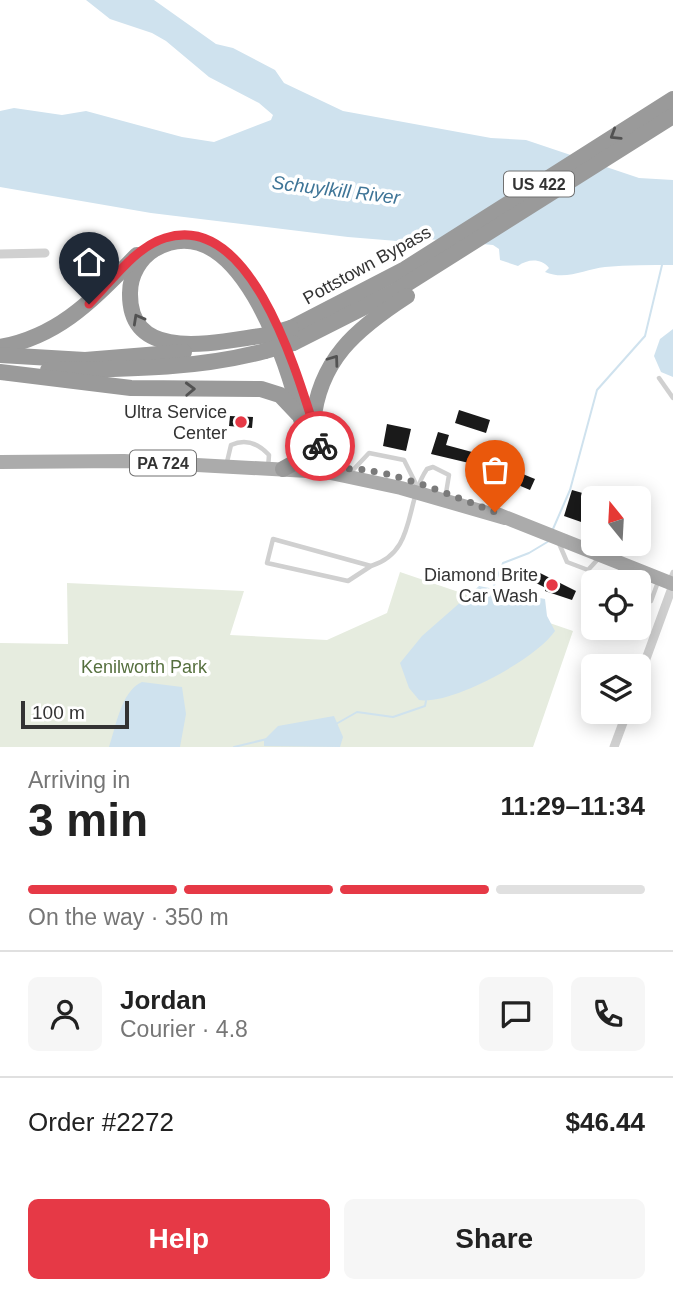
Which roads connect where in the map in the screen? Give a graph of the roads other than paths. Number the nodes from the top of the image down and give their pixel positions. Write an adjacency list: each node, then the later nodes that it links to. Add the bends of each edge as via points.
1 (673, 99): 6 (highway, Pottstown Bypass / US 422, one-way to 6)
2 (673, 116): 5 (highway, US 422)
3 (44, 253): 4 (street)
4 (0, 254)
5 (430, 275): 6 (highway, Pottstown Bypass / US 422, via 359,312); 13 (highway, one-way to 5, via 321,380 344,347)
6 (292, 336): 7 (highway, Pottstown Bypass / US 422, bridge)
7 (267, 343): 9 (highway, Pottstown Bypass / US 422, via 85,360); 10 (highway, Pottstown Bypass / US 422, via 205,365); 13 (highway, one-way to 13, via 182,345 156,339 143,330 132,310 130,288 136,269 152,251 177,242 208,249 233,267 265,312)
8 (0, 347): 13 (highway, via 35,338 72,317 150,245 175,236 197,237 230,256 263,293)
9 (0, 355)
10 (0, 372): 13 (highway, one-way to 13, via 142,389 261,389 285,399)
11 (659, 378): 12 (lane)
12 (673, 398)
13 (307, 421): 14 (highway); 19 (highway)
14 (309, 441): 17 (highway, via 301,459); 19 (highway)
15 (0, 462): 16 (main road, PA 724)
16 (227, 466): 17 (main road, PA 724); 17 (lane, via 228,451 240,441 264,449)
17 (276, 469): 19 (main road, PA 724)
18 (354, 469): 19 (main road, PA 724, via 338,467); 20 (main road, PA 724); 20 (lane, via 369,453 404,460)
19 (326, 472): 20 (main road, PA 724)
20 (416, 488): 21 (main road, PA 724); 21 (lane, via 427,469 443,471 450,480); 24 (lane, via 400,549)
21 (445, 497): 23 (main road, PA 724)
22 (618, 556): 23 (lane)
23 (617, 562): 25 (lane); 26 (main road, PA 724)
24 (371, 566): 24 (lane, via 273,540 267,563 348,581)
25 (620, 570)
26 (637, 570)
27 (651, 574): 28 (main road, PA 724)
28 (669, 580): 29 (lane); 30 (street)
29 (651, 601)
30 (646, 654)
31 (622, 724): 32 (street)
32 (614, 747)

